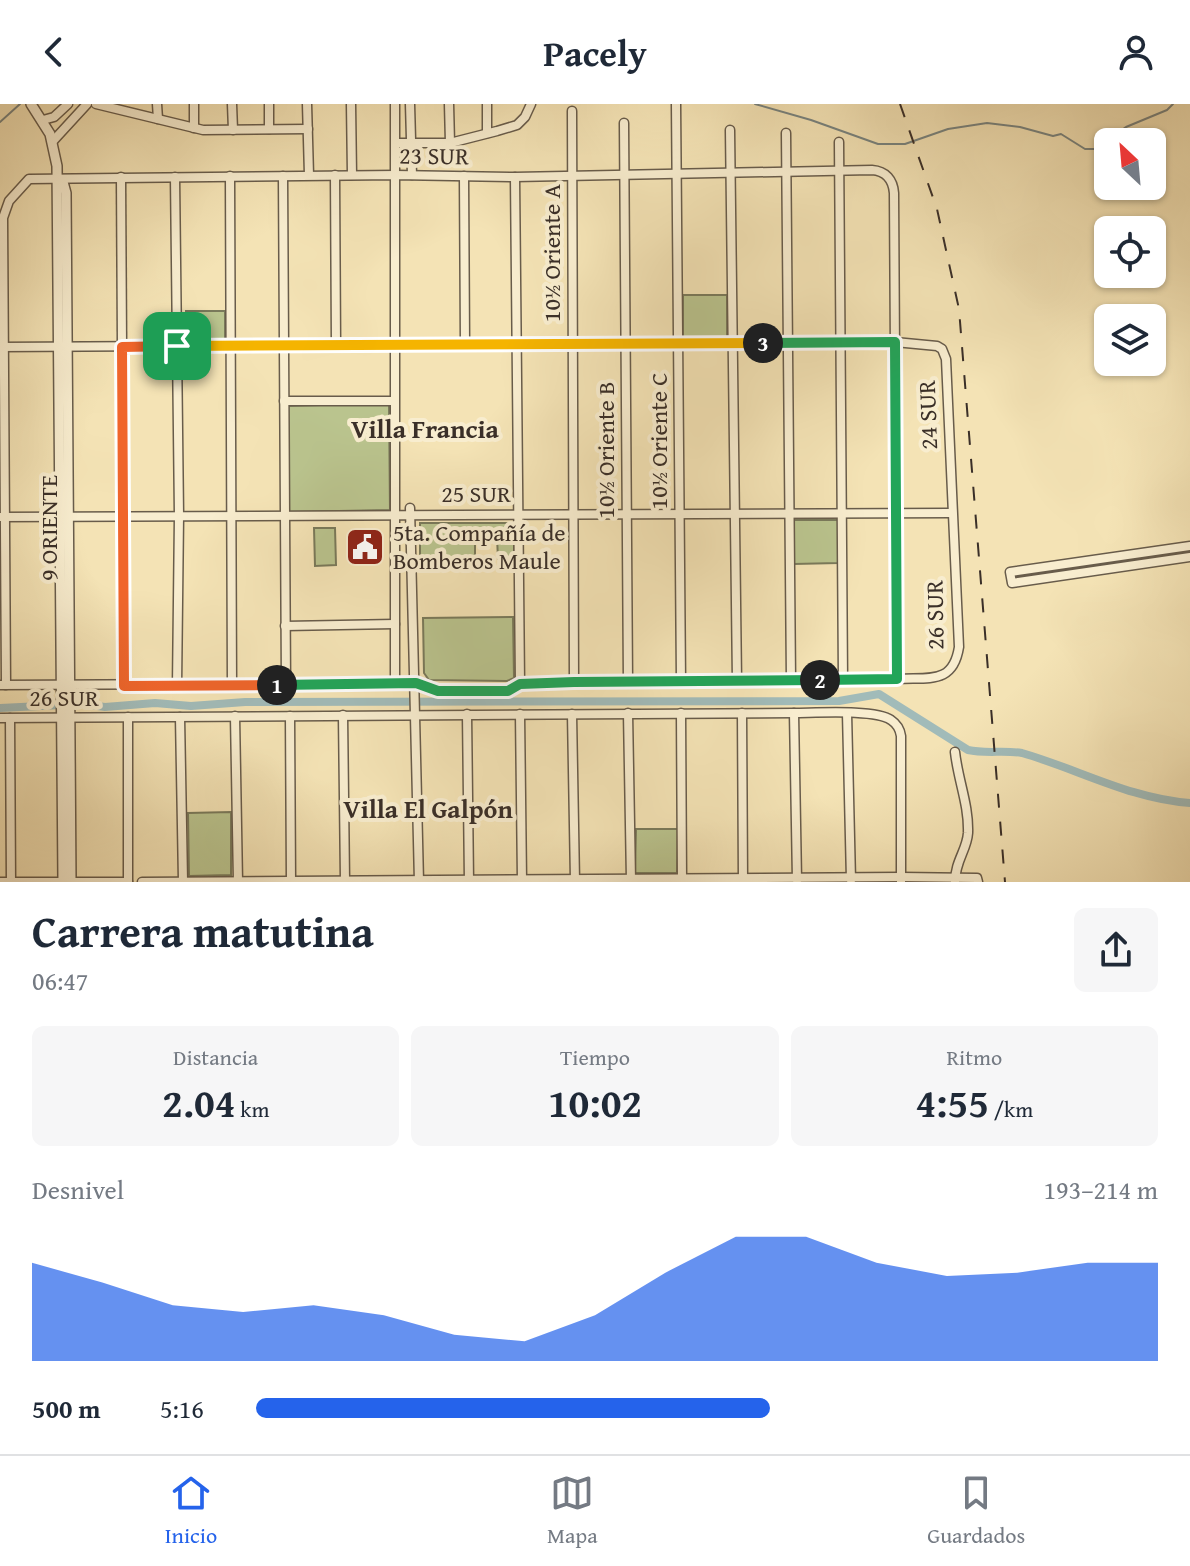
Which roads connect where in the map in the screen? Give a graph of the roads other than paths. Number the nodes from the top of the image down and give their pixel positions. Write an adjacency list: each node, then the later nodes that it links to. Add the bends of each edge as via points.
1 (31, 104): 19 (street, 9 ORIENTE)
2 (68, 104): 19 (street)
3 (87, 104): 28 (street)
4 (96, 104): 18 (street)
5 (157, 104): 18 (street)
6 (194, 104): 21 (street)
7 (232, 104): 24 (street)
8 (269, 104): 22 (street)
9 (307, 104): 23 (street)
10 (351, 104): 39 (street)
11 (395, 104): 30 (street)
12 (410, 104): 31 (street)
13 (449, 104): 32 (street)
14 (487, 104): 26 (street)
15 (531, 104): 26 (street, via 517,125)
16 (676, 104): 36 (street, 10½ Oriente C)
17 (572, 111): 49 (street, 10½ Oriente A)
18 (158, 119): 21 (street)
19 (43, 120): 28 (street, 9 ORIENTE)
20 (624, 123): 42 (street, 10½ Oriente B)
21 (194, 128): 24 (street)
22 (269, 129): 23 (street); 24 (street)
23 (308, 129): 37 (street)
24 (233, 130)
25 (730, 130): 35 (street)
26 (487, 133): 32 (street)
27 (786, 133): 34 (street)
28 (53, 141): 50 (street, 9 ORIENTE)
29 (839, 142): 33 (street)
30 (396, 143): 31 (street); 40 (street)
31 (411, 143): 32 (street); 41 (street)
32 (450, 143)
33 (839, 171): 34 (street, 23 SUR); 51 (street, 23 SUR, via 876,170 894,189); 55 (street)
34 (786, 172): 35 (street, 23 SUR); 54 (street)
35 (730, 173): 36 (street, 23 SUR); 53 (street)
36 (677, 174): 42 (street, 23 SUR); 52 (street, 10½ Oriente C)
37 (309, 175): 38 (street, 23 SUR); 44 (street, 23 SUR)
38 (335, 175): 39 (street, 23 SUR); 60 (street)
39 (352, 175): 40 (street, 23 SUR)
40 (396, 175): 41 (street, 23 SUR); 61 (street)
41 (412, 175): 45 (street, 23 SUR)
42 (625, 175): 49 (street, 23 SUR); 59 (street, 10½ Oriente B)
43 (230, 176): 44 (street, 23 SUR); 47 (street, 23 SUR); 63 (street)
44 (283, 176): 64 (street)
45 (464, 176): 48 (street, 23 SUR); 56 (street)
46 (121, 177): 47 (street, 23 SUR); 50 (street, 23 SUR); 67 (street)
47 (175, 177): 62 (street)
48 (515, 177): 49 (street, 23 SUR); 57 (street)
49 (572, 177): 58 (street, 10½ Oriente A)
50 (57, 178): 65 (street, 23 SUR, via 29,179 9,201 3,218); 66 (street, 9 ORIENTE)
51 (895, 342): 55 (street, 24 SUR); 72 (street); 76 (street, 24 SUR, via 929,343 945,353)
52 (678, 343): 53 (street, 24 SUR); 59 (street, 24 SUR); 73 (street, 10½ Oriente C)
53 (732, 343): 54 (street, 24 SUR); 74 (street)
54 (788, 343): 55 (street, 24 SUR); 75 (street)
55 (840, 343): 71 (street)
56 (465, 344): 57 (street, 24 SUR); 61 (street, 24 SUR)
57 (516, 344): 58 (street, 24 SUR); 77 (street)
58 (572, 344): 59 (street, 24 SUR); 78 (street, 10½ Oriente A)
59 (626, 344): 79 (street, 10½ Oriente B)
60 (336, 345): 61 (street, 24 SUR); 64 (street, 24 SUR)
61 (393, 345): 69 (street)
62 (177, 346): 63 (street, 24 SUR); 67 (street, 24 SUR); 83 (street)
63 (231, 346): 64 (street, 24 SUR); 84 (street)
64 (284, 346): 68 (street)
65 (2, 347): 66 (street, 24 SUR); 85 (street)
66 (63, 347): 67 (street, 24 SUR); 86 (street, 9 ORIENTE)
67 (122, 347): 82 (street)
68 (284, 401): 69 (street); 80 (street)
69 (394, 401): 81 (street)
70 (410, 511): 77 (street, 25 SUR); 81 (street, 25 SUR); 92 (street)
71 (841, 512): 72 (street, 25 SUR); 75 (street, 25 SUR); 96 (street)
72 (896, 512): 76 (street, 25 SUR); 95 (street)
73 (680, 513): 74 (street, 25 SUR); 79 (street, 25 SUR); 97 (street, 10½ Oriente C)
74 (734, 513): 75 (street, 25 SUR); 98 (street)
75 (789, 513): 99 (street)
76 (951, 513): 95 (street, 26 SUR, via 957,659 943,676)
77 (518, 514): 78 (street, 25 SUR); 105 (street)
78 (573, 514): 79 (street, 25 SUR); 100 (street, 10½ Oriente A)
79 (627, 514): 101 (street, 10½ Oriente B)
80 (285, 515): 81 (street, 25 SUR); 84 (street, 25 SUR); 94 (street)
81 (395, 515): 91 (street)
82 (123, 516): 83 (street, 25 SUR); 86 (street, 25 SUR); 108 (street)
83 (179, 516): 84 (street, 25 SUR); 109 (street)
84 (232, 516): 107 (street)
85 (3, 517): 86 (street, 25 SUR); 106 (street)
86 (64, 517): 110 (street, 9 ORIENTE)
87 (1190, 546): 88 (street)
88 (1118, 556): 90 (street); 90 (street, via 1010,572 1012,583)
89 (1190, 557): 90 (street)
90 (1119, 568)
91 (395, 587): 92 (street); 93 (street)
92 (413, 587): 103 (street)
93 (395, 624): 94 (street); 102 (street)
94 (285, 626): 104 (street)
95 (897, 679): 96 (street, 26 SUR)
96 (843, 680): 99 (street, 26 SUR)
97 (681, 681): 98 (street, 26 SUR); 101 (street, 26 SUR)
98 (737, 681): 99 (street, 26 SUR)
99 (791, 681)
100 (574, 682): 101 (street, 26 SUR); 105 (street, 26 SUR)
101 (628, 682)
102 (395, 683): 103 (street, 26 SUR); 104 (street, 26 SUR)
103 (416, 683): 105 (street, 26 SUR, via 438,691 508,691); 111 (street)
104 (286, 684): 107 (street, 26 SUR)
105 (520, 684)
106 (3, 685): 110 (street, 26 SUR)
107 (232, 685): 109 (street, 26 SUR)
108 (124, 686): 109 (street, 26 SUR); 110 (street, 26 SUR)
109 (177, 686)
110 (65, 691): 120 (street, 9 ORIENTE)
111 (416, 711): 117 (street, 26 SUR); 121 (street, 26 SUR); 140 (street)
112 (628, 713): 113 (street, 26 SUR); 119 (street, 26 SUR); 131 (street)
113 (681, 713): 114 (street, 26 SUR); 132 (street)
114 (742, 713): 115 (street, 26 SUR); 133 (street)
115 (794, 713): 116 (street, 26 SUR); 134 (street)
116 (847, 713): 135 (street); 136 (street, 26 SUR, via 885,717 895,722 901,736)
117 (467, 714): 118 (street, 26 SUR); 128 (street)
118 (520, 714): 119 (street, 26 SUR); 129 (street)
119 (572, 714): 130 (street)
120 (65, 715): 124 (street, 26 SUR); 126 (street, 26 SUR); 143 (street, 9 ORIENTE); 144 (street, 9 ORIENTE)
121 (343, 715): 123 (street, 26 SUR); 139 (street)
122 (235, 716): 123 (street, 26 SUR); 125 (street, 26 SUR); 138 (street)
123 (290, 716): 148 (street)
124 (128, 717): 125 (street, 26 SUR); 145 (street)
125 (180, 717): 147 (street)
126 (5, 718): 142 (street)
127 (955, 752): 137 (street, via 968,838)
128 (469, 880): 129 (street); 140 (street)
129 (522, 880): 130 (street)
130 (575, 880): 131 (street)
131 (631, 880): 132 (street)
132 (682, 880): 133 (street)
133 (743, 880): 134 (street)
134 (797, 880): 135 (street)
135 (851, 880): 136 (street)
136 (901, 880): 137 (street)
137 (955, 880): 149 (street)
138 (238, 881): 147 (street); 148 (street)
139 (345, 881): 140 (street); 148 (street)
140 (419, 881)
141 (0, 882): 142 (street)
142 (11, 882): 143 (street)
143 (63, 882): 144 (street)
144 (71, 882): 145 (street)
145 (128, 882)
146 (142, 882): 147 (street)
147 (186, 882)
148 (291, 882)
149 (978, 882)

